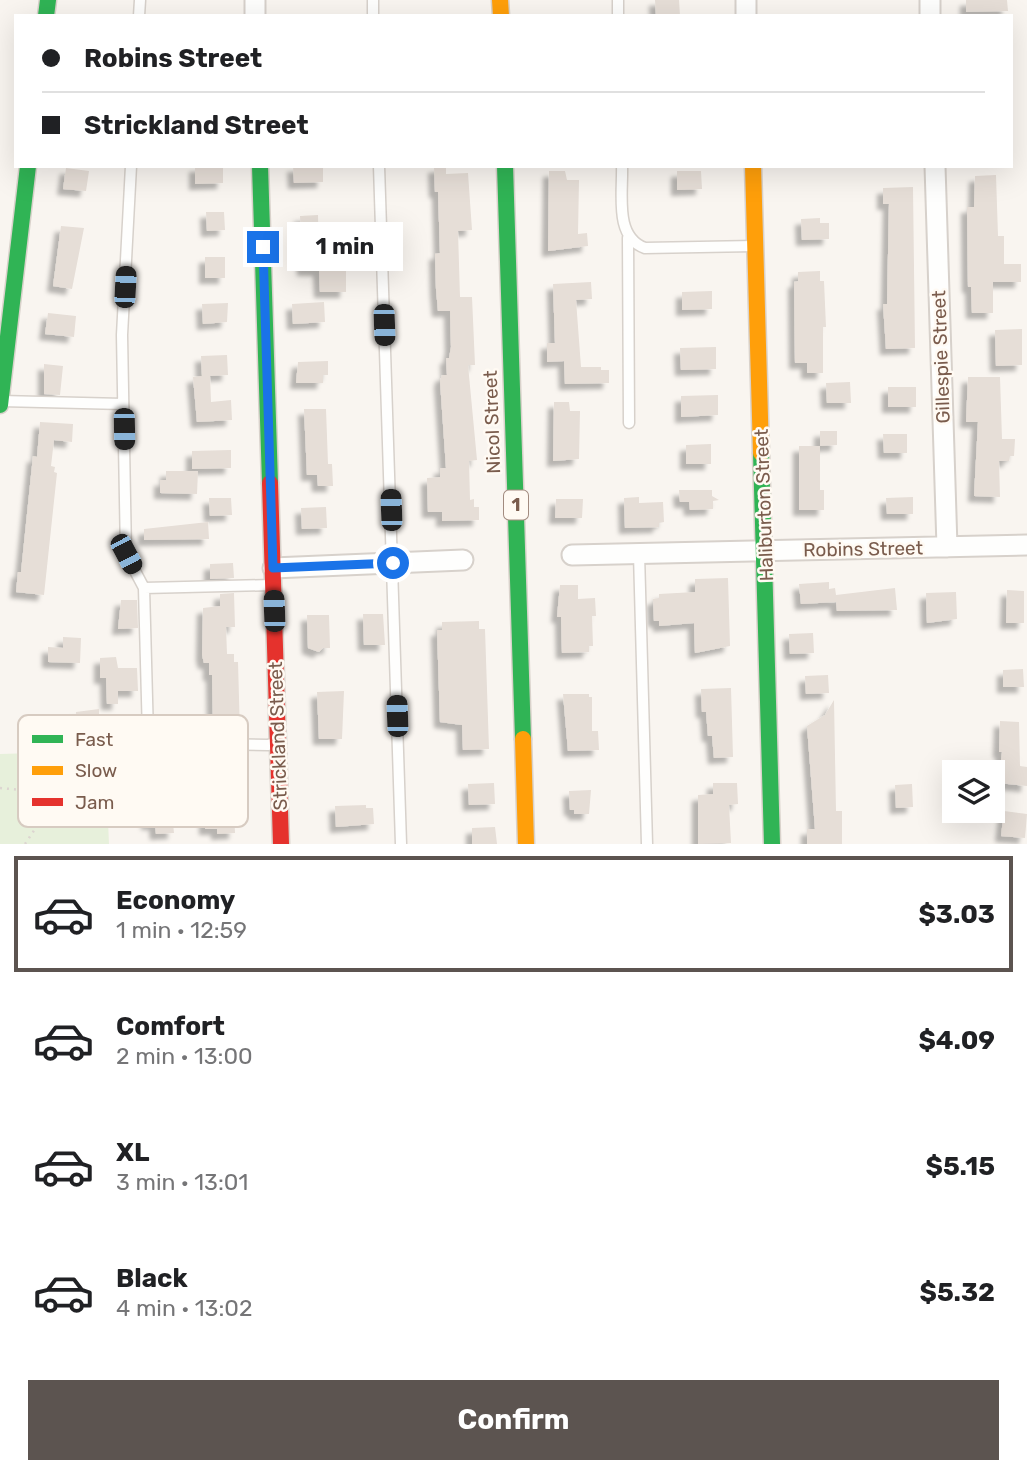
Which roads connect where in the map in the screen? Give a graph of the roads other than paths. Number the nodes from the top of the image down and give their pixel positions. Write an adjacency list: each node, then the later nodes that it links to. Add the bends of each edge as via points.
1 (28, 168): 11 (main road)
2 (131, 168): 12 (lane)
3 (260, 168): 21 (main road, Strickland Street)
4 (379, 168): 20 (lane)
5 (505, 168): 28 (main road, Nicol Street / 1)
6 (622, 168): 9 (lane)
7 (753, 168): 10 (main road, Haliburton Street)
8 (935, 168): 15 (street, Gillespie Street)
9 (628, 238): 10 (lane, via 645,248); 13 (lane)
10 (756, 246): 16 (main road, Haliburton Street)
11 (0, 402): 12 (lane)
12 (123, 404): 22 (lane, via 126,554)
13 (629, 423)
14 (1027, 545): 15 (street, Robins Street)
15 (947, 547): 16 (street, Robins Street)
16 (766, 551): 17 (street, Robins Street); 30 (main road, Haliburton Street)
17 (639, 554): 18 (street, Robins Street); 29 (lane)
18 (572, 555)
19 (463, 560): 20 (street)
20 (393, 563): 21 (street); 27 (lane)
21 (273, 577): 22 (lane); 24 (main road, Strickland Street)
22 (144, 588): 23 (lane)
23 (147, 715)
24 (278, 742): 25 (lane); 26 (main road, Strickland Street)
25 (248, 744)
26 (281, 844)
27 (401, 844)
28 (526, 844)
29 (647, 844)
30 (772, 844)

